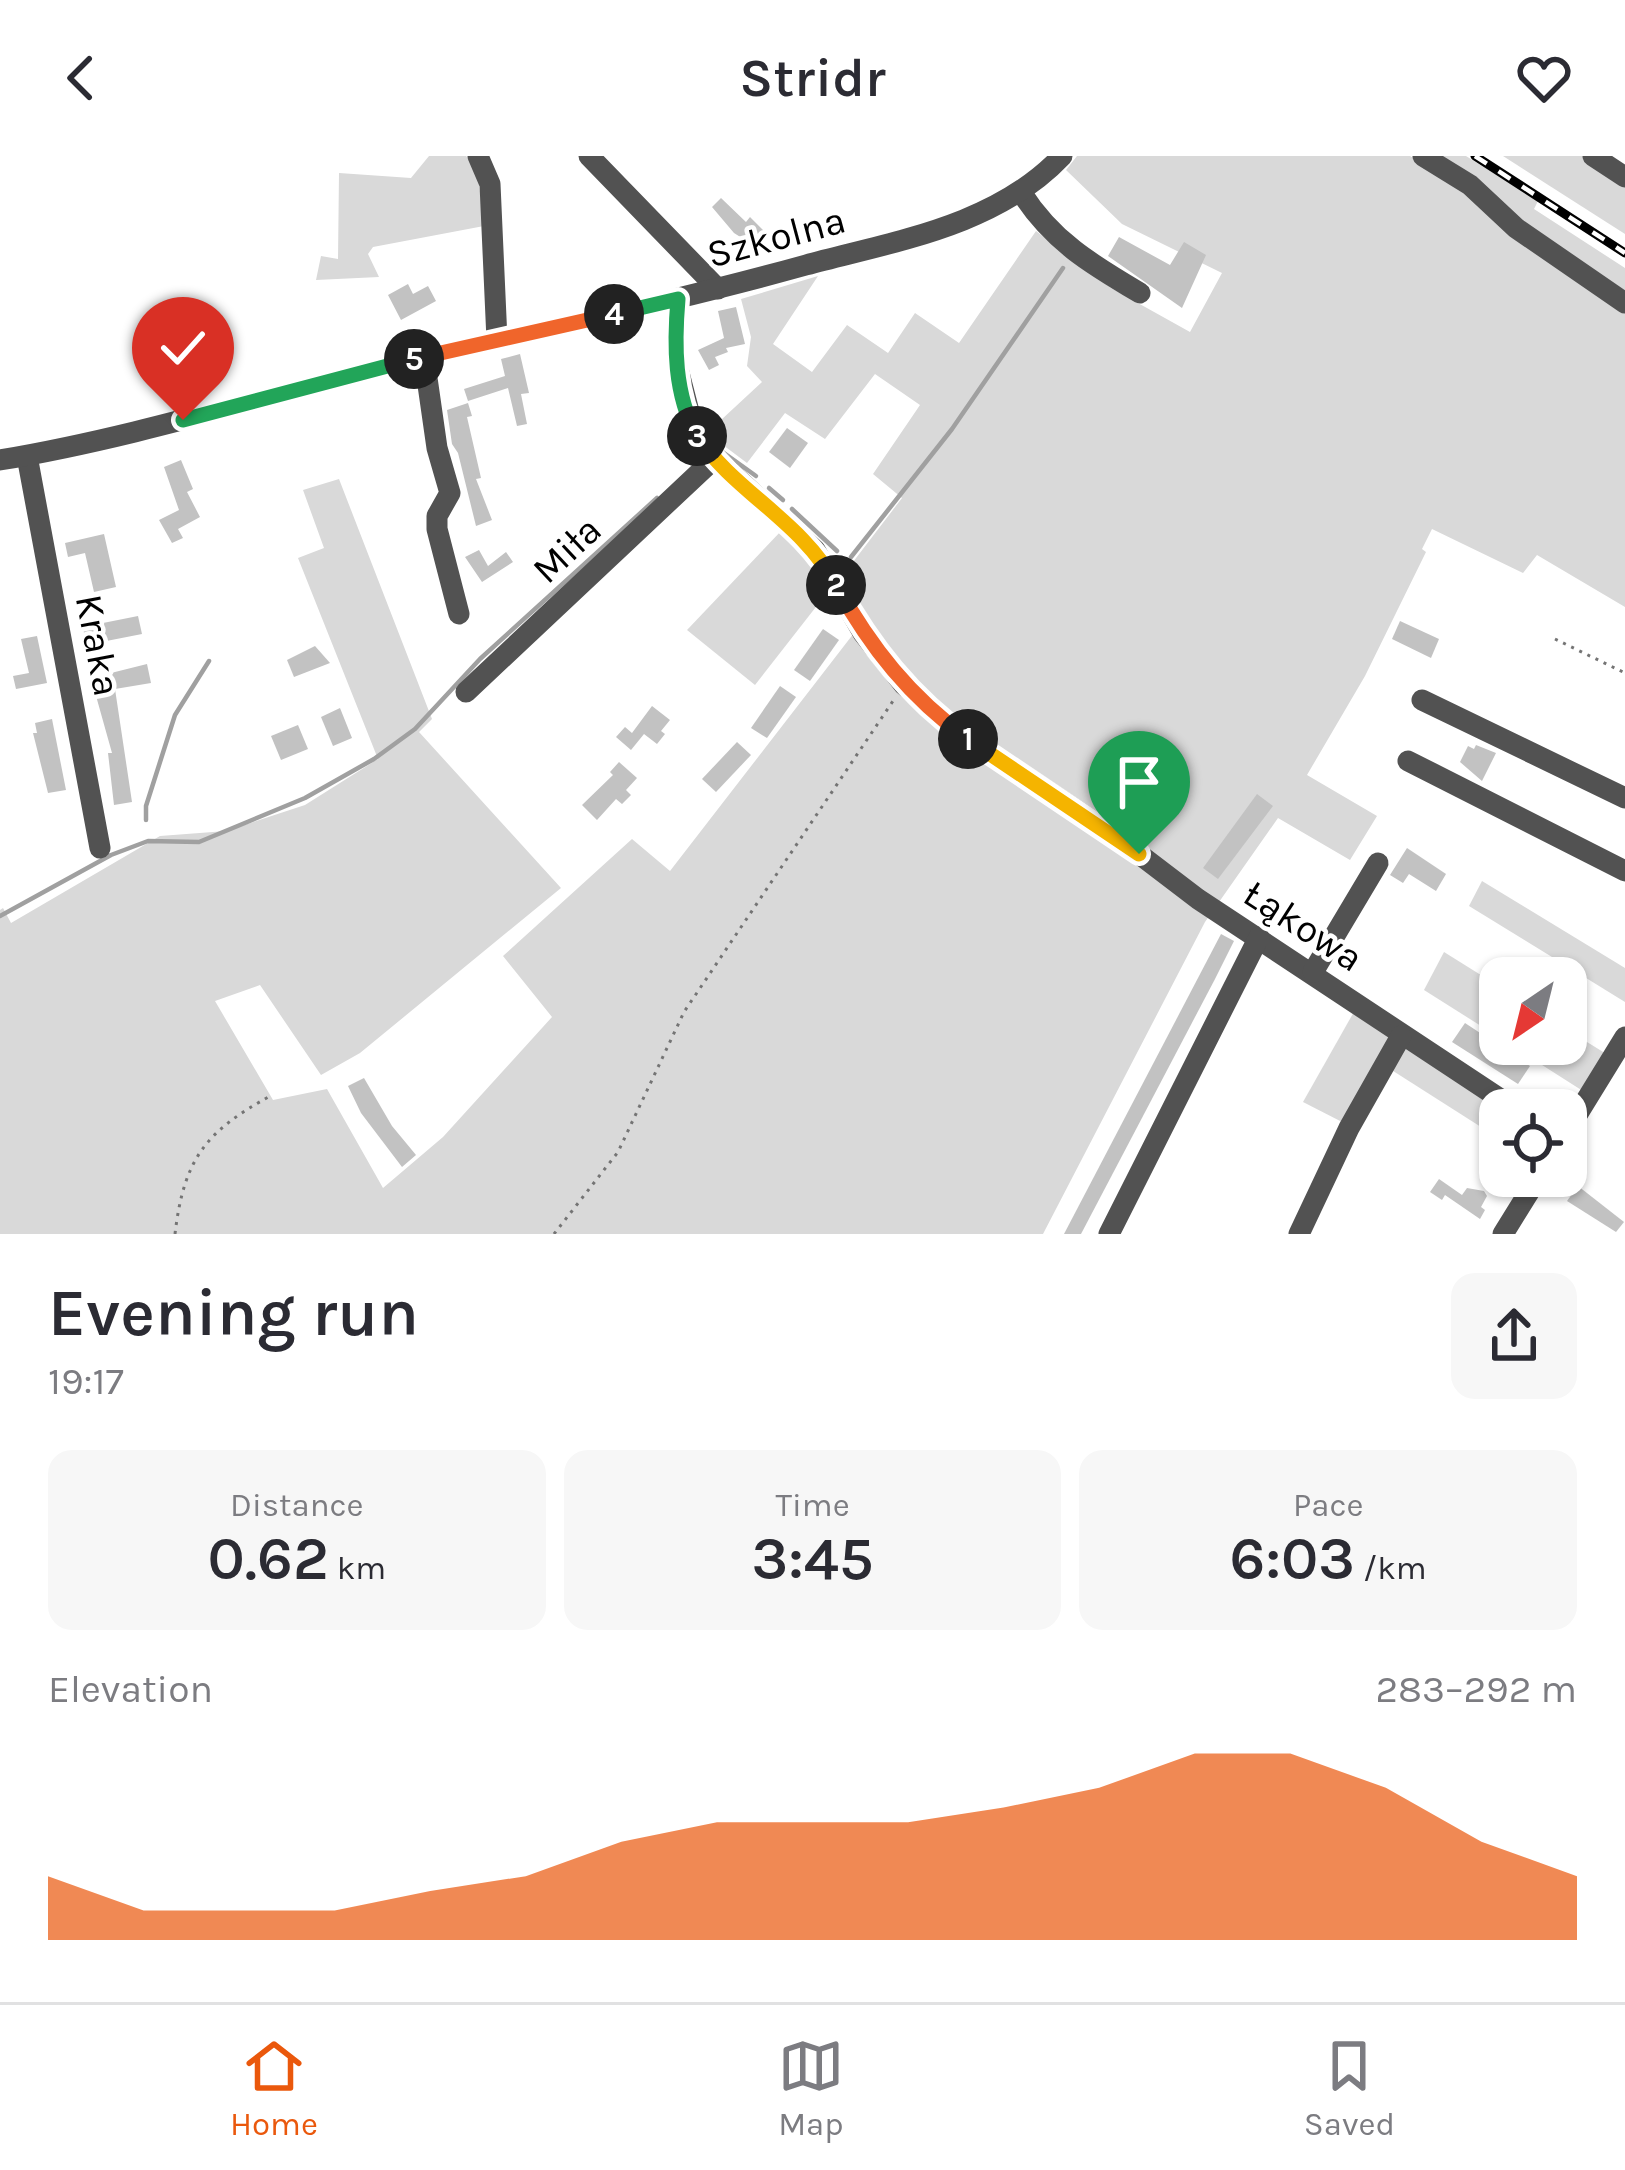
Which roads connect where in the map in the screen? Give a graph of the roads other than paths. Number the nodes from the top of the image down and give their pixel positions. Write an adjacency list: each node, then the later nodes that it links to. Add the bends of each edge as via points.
1 (478, 156): 12 (street, via 490,184)
2 (589, 156): 8 (street)
3 (1062, 156): 7 (street, Szkolna)
4 (1423, 156): 11 (street)
5 (1593, 156): 6 (street)
6 (1625, 177)
7 (1021, 191): 8 (street, Szkolna, via 955,224); 9 (street, via 1066,249)
8 (718, 290): 10 (street, Szkolna)
9 (1140, 292)
10 (678, 299): 12 (street, Szkolna); 15 (street, Łąkowa, via 684,403)
11 (1625, 302)
12 (497, 340): 13 (street, Szkolna)
13 (424, 357): 14 (street, Szkolna); 17 (street, via 450,494 437,529)
14 (27, 456): 16 (street, Szkolna); 22 (street, Kraka)
15 (715, 458): 18 (street, Miła); 25 (street, Łąkowa, via 815,550 904,685 972,742)
16 (0, 460)
17 (459, 614)
18 (466, 692)
19 (1422, 700): 21 (street)
20 (1408, 761): 24 (street)
21 (1625, 798)
22 (100, 848)
23 (1378, 862): 26 (street)
24 (1625, 871)
25 (1259, 937): 26 (street, Łąkowa); 32 (street)
26 (1313, 971): 27 (street, Łąkowa)
27 (1401, 1036): 29 (street, Łąkowa); 33 (street)
28 (1625, 1037): 30 (street)
29 (1484, 1089)
30 (1587, 1099)
31 (1526, 1197): 34 (street)
32 (1109, 1234)
33 (1299, 1234)
34 (1504, 1234)

